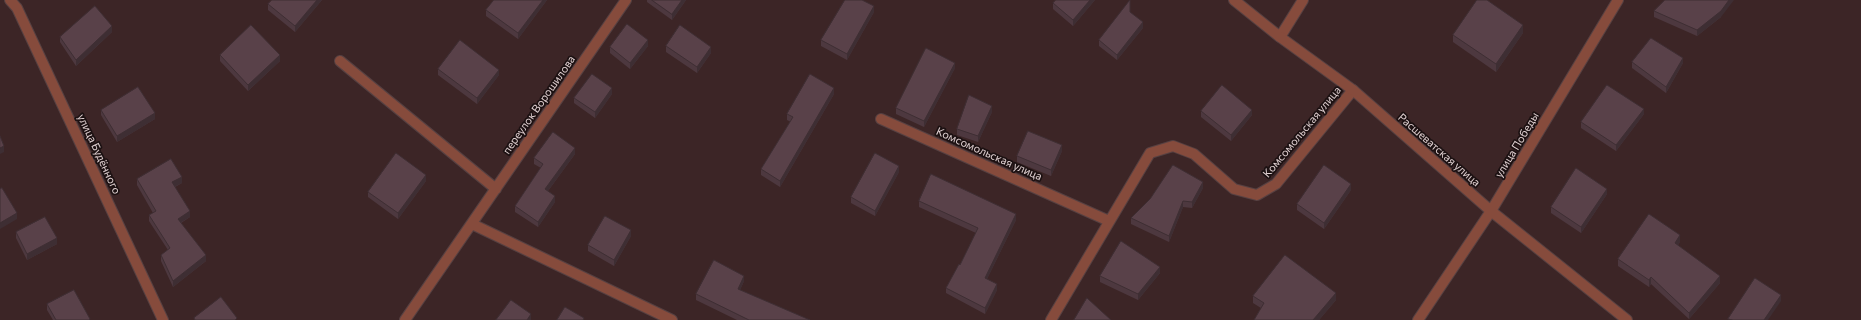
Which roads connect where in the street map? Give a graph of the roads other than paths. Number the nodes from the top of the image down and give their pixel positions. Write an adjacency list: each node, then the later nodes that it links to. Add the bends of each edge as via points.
1 (10, 0): 14 (street, улица Будённого, via 17,8)
2 (626, 0): 10 (street, переулок Ворошилова)
3 (1234, 0): 6 (street, Расшеватская улица)
4 (1303, 0): 6 (street)
5 (1618, 0): 11 (street, улица Победы)
6 (1280, 37): 8 (street, Расшеватская улица)
7 (340, 60): 10 (street)
8 (1353, 90): 11 (street, Расшеватская улица); 12 (street, Комсомольская улица, via 1276,184 1257,195 1234,189 1194,154 1172,146 1150,153)
9 (881, 119): 12 (street, Комсомольская улица)
10 (496, 189): 13 (street, переулок Ворошилова)
11 (1491, 211): 18 (street, улица Победы); 19 (street, Расшеватская улица)
12 (1109, 221): 17 (street, Комсомольская улица)
13 (472, 224): 15 (street, переулок Ворошилова); 16 (street)
14 (163, 320)
15 (405, 320)
16 (672, 320)
17 (1051, 320)
18 (1418, 320)
19 (1627, 320)

